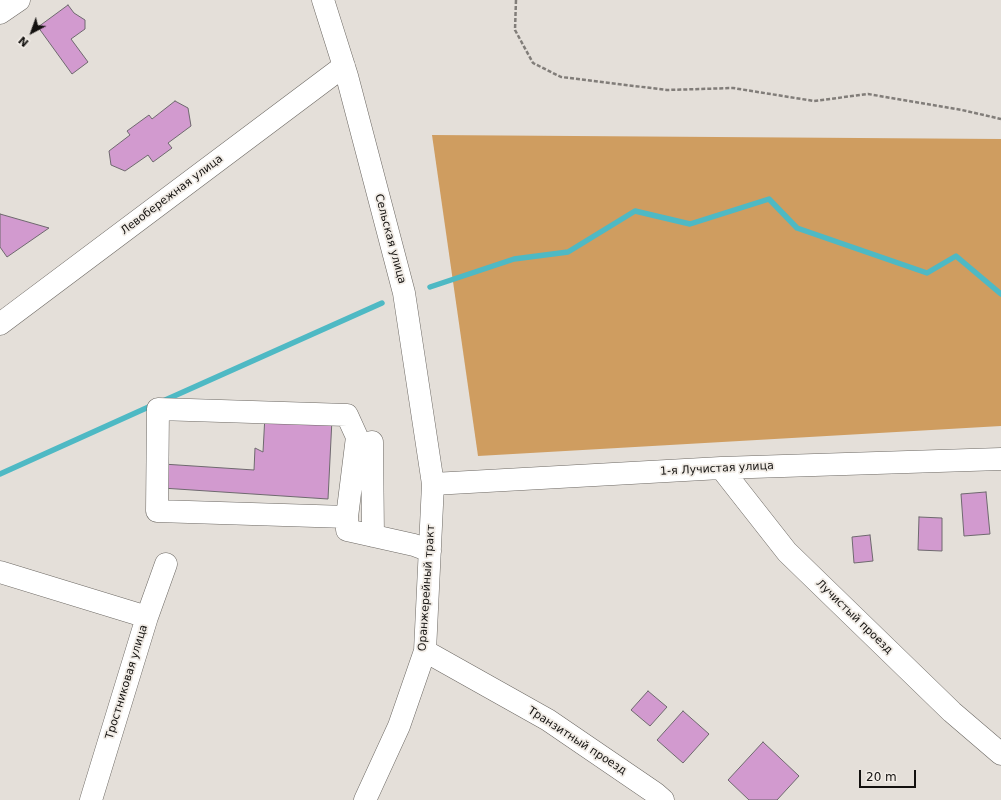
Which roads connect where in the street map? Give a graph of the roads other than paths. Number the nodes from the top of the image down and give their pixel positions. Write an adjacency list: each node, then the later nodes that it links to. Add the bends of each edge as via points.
1 (19, 0): 3 (street)
2 (323, 0): 4 (street, Сельская улица)
3 (0, 14)
4 (344, 66): 5 (street, Левобережная улица); 9 (street, Сельская улица, via 404,293)
5 (0, 324)
6 (372, 442): 11 (street)
7 (1001, 459): 8 (street, 1-я Лучистая улица)
8 (721, 468): 9 (street, 1-я Лучистая улица); 17 (street, Лучистый проезд, via 787,552 952,712)
9 (433, 484): 12 (street, Оранжерейный тракт)
10 (347, 517): 10 (street, via 157,511 158,409 347,415 357,437); 11 (street, via 348,530)
11 (373, 536): 12 (street)
12 (430, 551): 16 (street, Оранжерейный тракт)
13 (166, 564): 15 (street, Тростниковая улица)
14 (0, 572): 15 (street)
15 (147, 617): 18 (street, Тростниковая улица)
16 (425, 651): 19 (street, Оранжерейный тракт, via 399,726); 20 (street, Транзитный проезд, via 548,720)
17 (1001, 754)
18 (91, 800)
19 (365, 800)
20 (663, 800)

